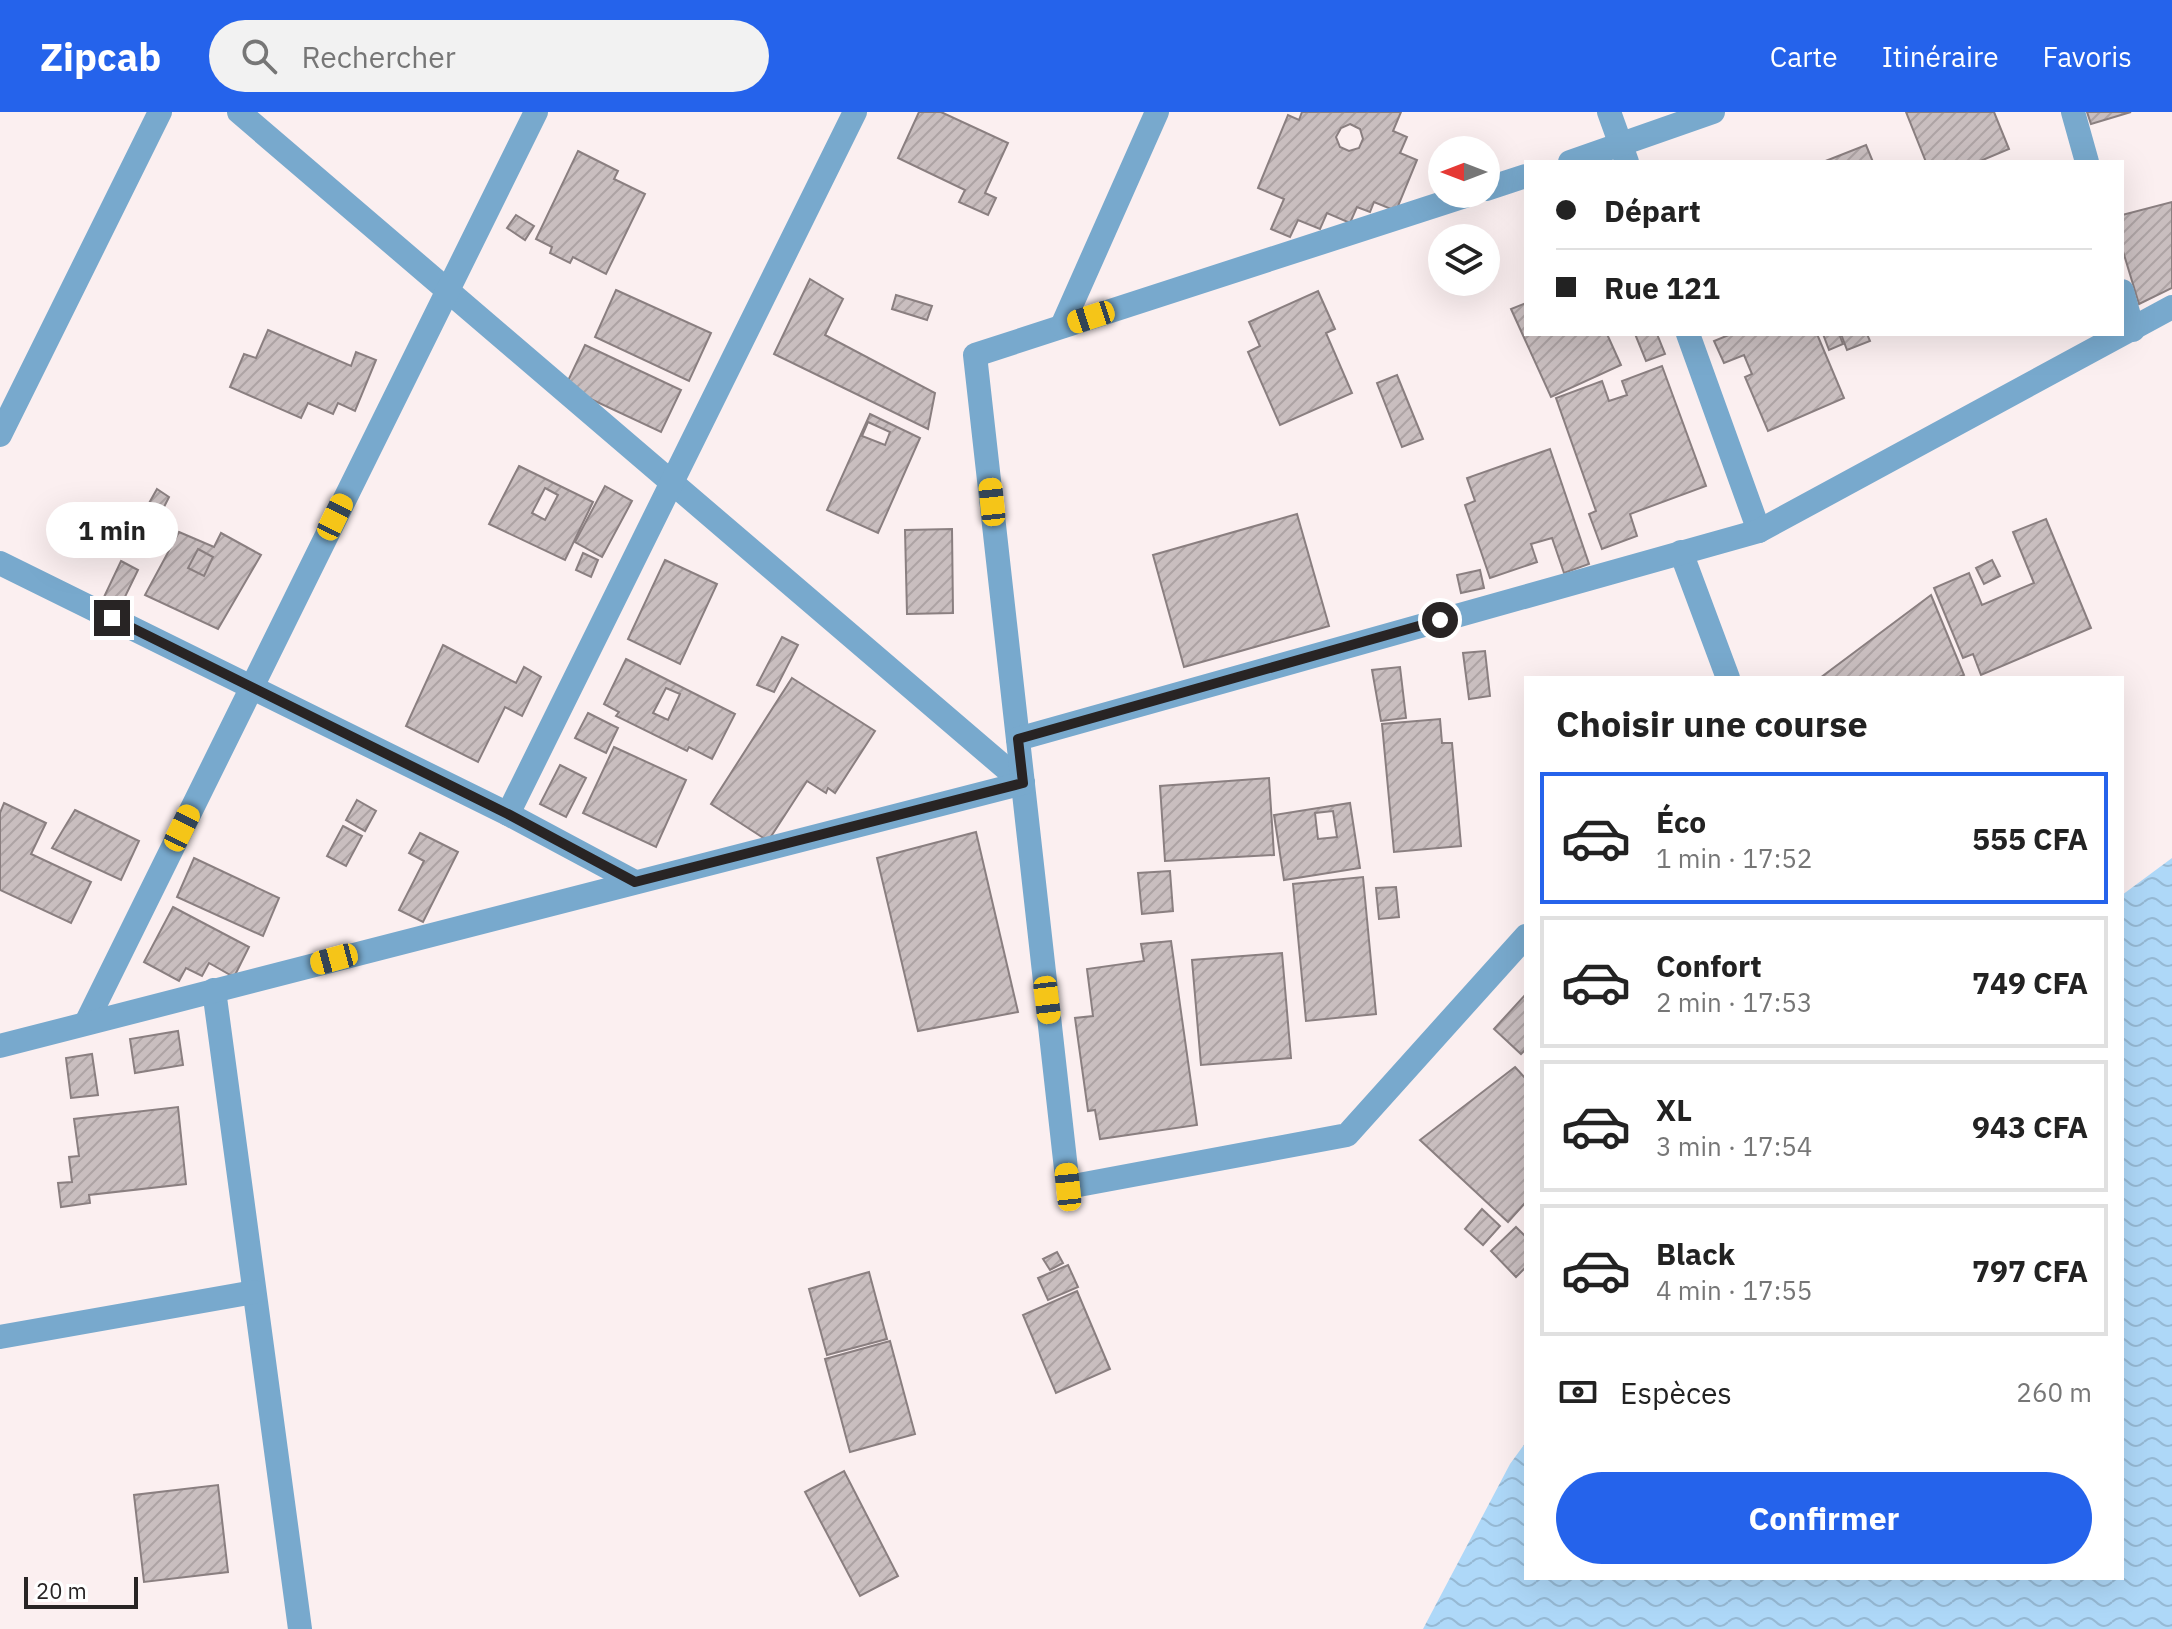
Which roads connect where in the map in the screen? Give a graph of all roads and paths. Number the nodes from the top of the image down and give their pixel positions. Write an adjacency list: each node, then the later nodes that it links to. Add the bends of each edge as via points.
1 (160, 112): 23 (street)
2 (239, 112): 15 (street)
3 (536, 112): 15 (street)
4 (855, 112): 24 (street)
5 (1157, 112): 18 (street)
6 (1609, 112): 9 (street)
7 (1713, 112): 9 (street)
8 (2073, 112): 11 (street)
9 (1624, 154): 10 (street)
10 (1584, 160)
11 (2086, 160)
12 (1524, 177): 13 (street)
13 (1500, 184)
14 (1428, 208): 18 (street)
15 (448, 290): 24 (street); 29 (street)
16 (2124, 298): 19 (street)
17 (2172, 307): 19 (street)
18 (1062, 326): 30 (street, via 975,355)
19 (2133, 330): 20 (street)
20 (2124, 335)
21 (1689, 336): 25 (street)
22 (2122, 336): 25 (street)
23 (0, 435)
24 (672, 482): 31 (street); 32 (street)
25 (1759, 531): 26 (street)
26 (1681, 552): 28 (street); 30 (street)
27 (0, 563): 29 (street)
28 (1727, 676)
29 (251, 688): 32 (street); 36 (street)
30 (1018, 739): 31 (street)
31 (1023, 783): 33 (street); 34 (street, via 1068,1187 1347,1135)
32 (508, 814): 33 (street)
33 (635, 882): 35 (street)
34 (1524, 938)
35 (214, 990): 36 (street); 38 (street)
36 (86, 1023): 37 (street)
37 (0, 1046)
38 (254, 1292): 39 (street); 40 (street)
39 (0, 1337)
40 (300, 1629)

